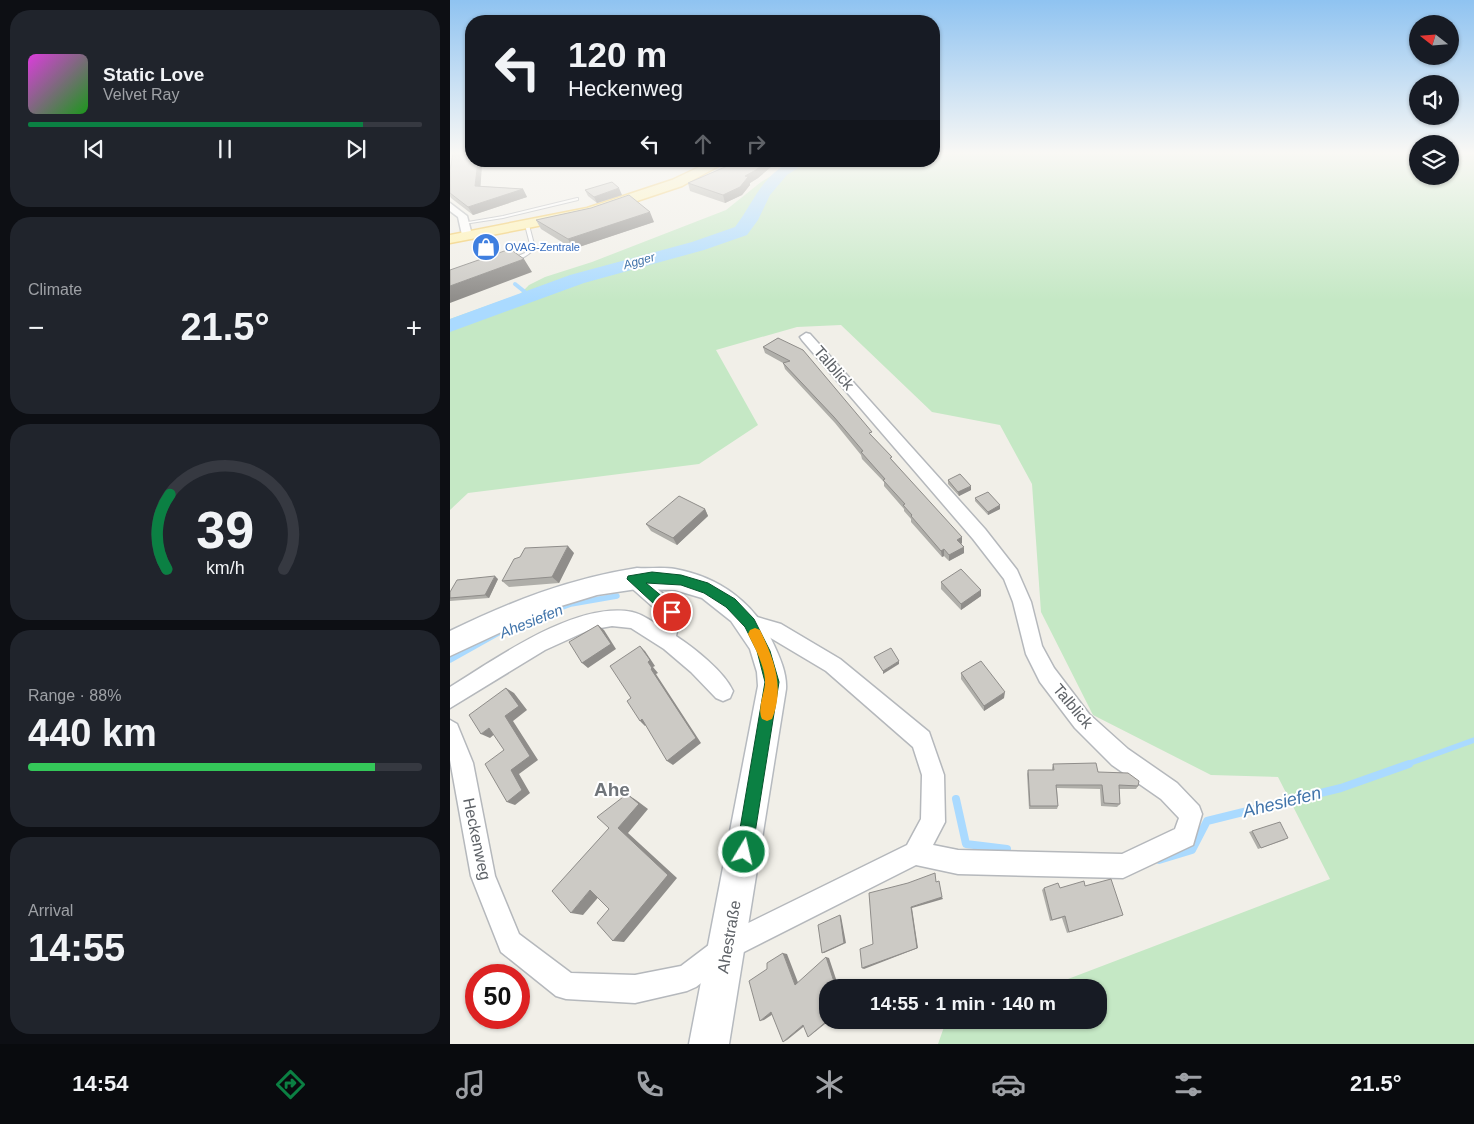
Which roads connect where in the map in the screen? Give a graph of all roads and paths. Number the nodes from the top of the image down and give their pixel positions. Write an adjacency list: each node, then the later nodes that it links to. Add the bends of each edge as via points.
1 (566, 202): 5 (lane)
2 (623, 202): 4 (main road)
3 (450, 206): 5 (street, via 462,216)
4 (527, 225): 5 (main road); 7 (lane, via 532,250)
5 (466, 229): 6 (main road)
6 (450, 239)
7 (506, 262)
8 (806, 337): 16 (street, Talblick, via 979,534 1011,576 1022,602 1033,648 1047,675 1082,721 1120,757 1169,792 1191,814 1185,837 1123,866 958,862)
9 (633, 579): 10 (main road, Ahestraße, via 681,580 708,588 730,603); 11 (street, via 672,612); 12 (main road, Ahestraße, via 546,600)
10 (750, 623): 16 (street, via 774,630 833,665 921,740 933,775 934,822); 17 (main road, Ahestraße, via 772,682)
11 (666, 638): 13 (street, via 701,667); 14 (street, via 633,620 586,623 549,637)
12 (450, 644)
13 (723, 691)
14 (450, 698)
15 (450, 731): 17 (street, Heckenweg, via 462,763 482,876 510,943 566,986 635,989 687,978)
16 (915, 853): 17 (street)
17 (728, 947): 18 (main road, Ahestraße)
18 (709, 1044)

